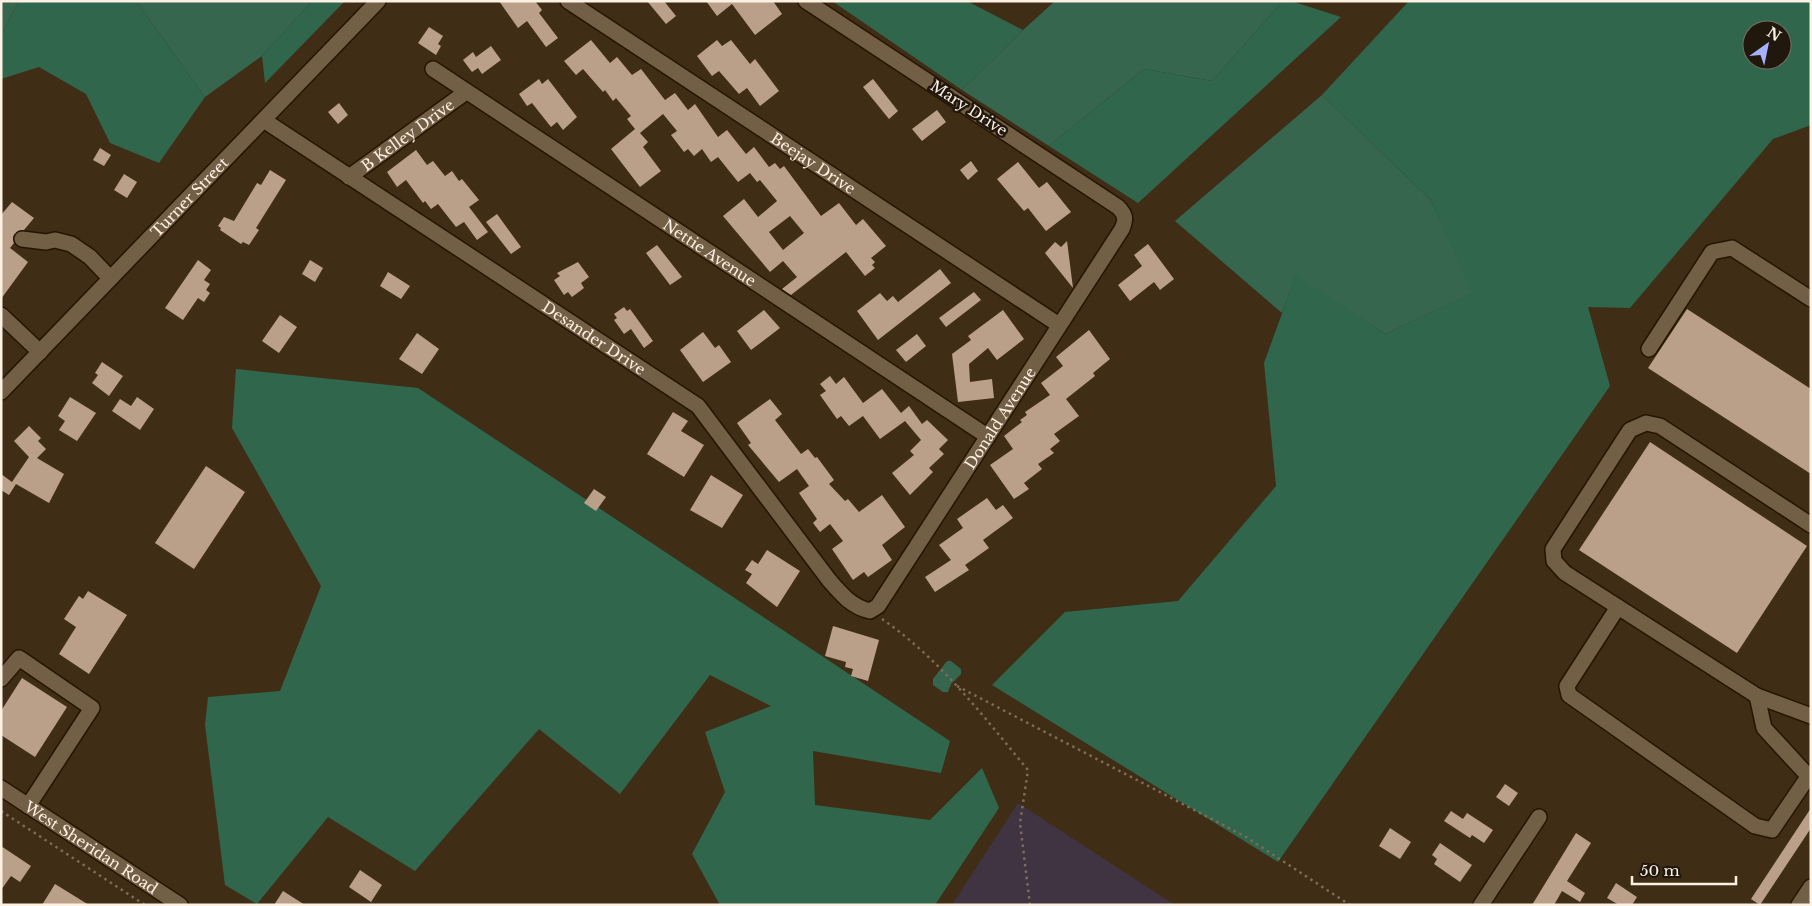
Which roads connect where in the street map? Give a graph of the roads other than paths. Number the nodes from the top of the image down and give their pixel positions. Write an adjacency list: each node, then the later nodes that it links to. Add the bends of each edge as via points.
1 (378, 1): 6 (street, Turner Street)
2 (568, 1): 13 (street, Beejay Drive)
3 (806, 1): 8 (street, Mary Drive, via 1118,207)
4 (433, 68): 5 (street, Nettie Avenue)
5 (466, 92): 7 (street, B Kelley Drive); 17 (street, Nettie Avenue)
6 (265, 121): 7 (street, Desander Drive); 10 (street, Turner Street)
7 (349, 177): 20 (street, Desander Drive, via 698,406 829,580 848,600)
8 (1125, 220): 13 (street, Donald Avenue)
9 (22, 239): 10 (street, via 71,244 90,257)
10 (110, 278): 15 (street, Turner Street)
11 (1811, 299): 14 (street, via 1732,248 1712,252)
12 (1, 315): 15 (street)
13 (1059, 325): 17 (street, Donald Avenue)
14 (1649, 349)
15 (40, 352): 16 (street, Turner Street)
16 (1, 392)
17 (987, 436): 20 (street, Donald Avenue, via 878,606)
18 (1811, 526): 19 (street, via 1660,426 1646,423 1630,430 1553,549 1554,561 1565,573)
19 (1618, 607): 22 (street); 24 (street, via 1567,686 1569,695 1755,826 1772,830)
20 (870, 611)
21 (1, 678): 26 (street, via 19,658 92,708)
22 (1758, 696): 23 (street); 24 (street, via 1764,728)
23 (1808, 711)
24 (1810, 778)
25 (1, 788): 26 (street, West Sheridan Road)
26 (28, 806): 29 (street, West Sheridan Road)
27 (1539, 817): 30 (street)
28 (1811, 887): 31 (street)
29 (180, 905)
30 (1481, 905)
31 (1799, 905)

